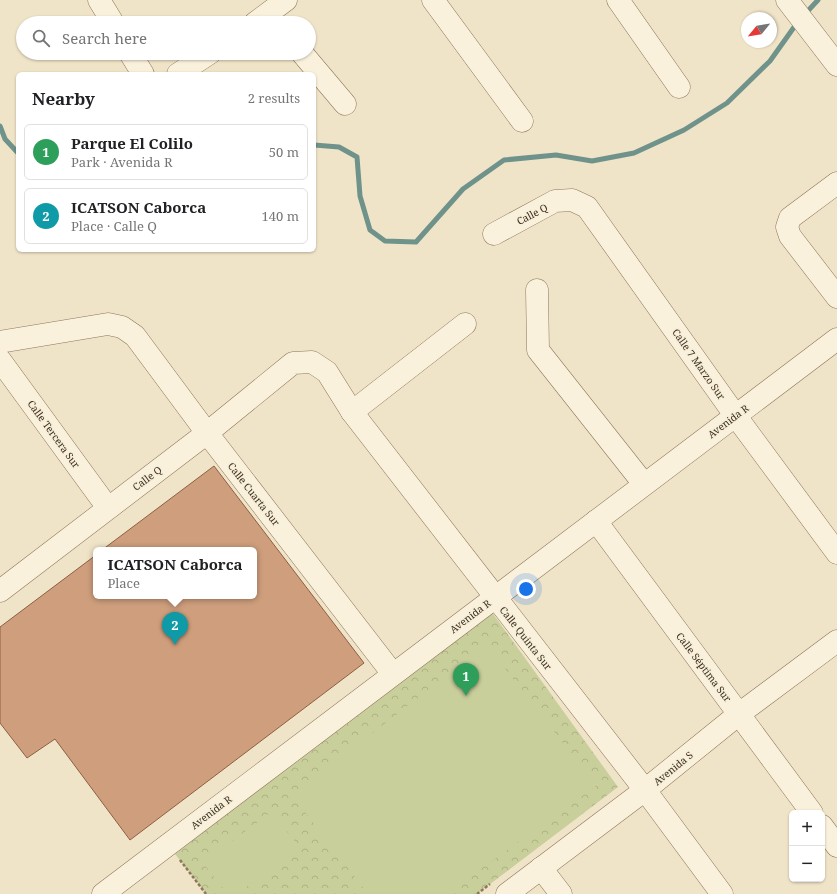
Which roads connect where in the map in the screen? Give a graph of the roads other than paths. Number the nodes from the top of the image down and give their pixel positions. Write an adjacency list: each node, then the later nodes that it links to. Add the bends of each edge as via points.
1 (99, 0): 6 (street)
2 (286, 0): 7 (street)
3 (433, 0): 16 (street)
4 (618, 0): 14 (street)
5 (787, 0): 11 (street)
6 (109, 16)
7 (271, 16)
8 (134, 60): 12 (street)
9 (199, 60): 13 (street)
10 (308, 60): 15 (street)
11 (837, 66)
12 (142, 72)
13 (181, 72)
14 (679, 88)
15 (345, 104)
16 (522, 121)
17 (837, 183): 21 (street, via 790,218 787,227 790,236)
18 (572, 200): 19 (street, Calle Q, via 555,201); 28 (street, Calle 7 Marzo Sur, via 587,207)
19 (494, 234)
20 (537, 290): 30 (street, via 538,350)
21 (837, 297)
22 (465, 324): 27 (street)
23 (837, 339): 28 (street, Avenida R)
24 (0, 342): 29 (street, Calle Cuarta Sur, via 108,324 122,327 135,336)
25 (0, 360): 31 (street, Calle Tercera Sur)
26 (292, 363): 27 (street, Calle Quinta Sur, via 312,362 327,372); 29 (street, Calle Q)
27 (352, 412): 35 (street, Calle Quinta Sur)
28 (735, 415): 30 (street, Avenida R); 33 (street, Calle 7 Marzo Sur)
29 (207, 433): 31 (street, Calle Q); 37 (street, Calle Cuarta Sur)
30 (644, 484): 32 (street, Avenida R)
31 (108, 508): 34 (street, Calle Q)
32 (596, 521): 35 (street, Avenida R); 38 (street, Calle Séptima Sur)
33 (837, 553)
34 (0, 591)
35 (495, 597): 37 (street, Avenida R); 39 (street, Calle Quinta Sur)
36 (837, 641): 38 (street, Avenida S)
37 (393, 674): 44 (street, Avenida R)
38 (739, 714): 39 (street, Avenida S); 40 (street, Calle Séptima Sur)
39 (645, 790): 43 (street, Avenida S); 47 (street, Calle Quinta Sur)
40 (810, 810)
41 (825, 830): 42 (street)
42 (837, 846)
43 (541, 868): 45 (street, Avenida S); 46 (street)
44 (103, 894)
45 (507, 894)
46 (561, 894)
47 (722, 894)

